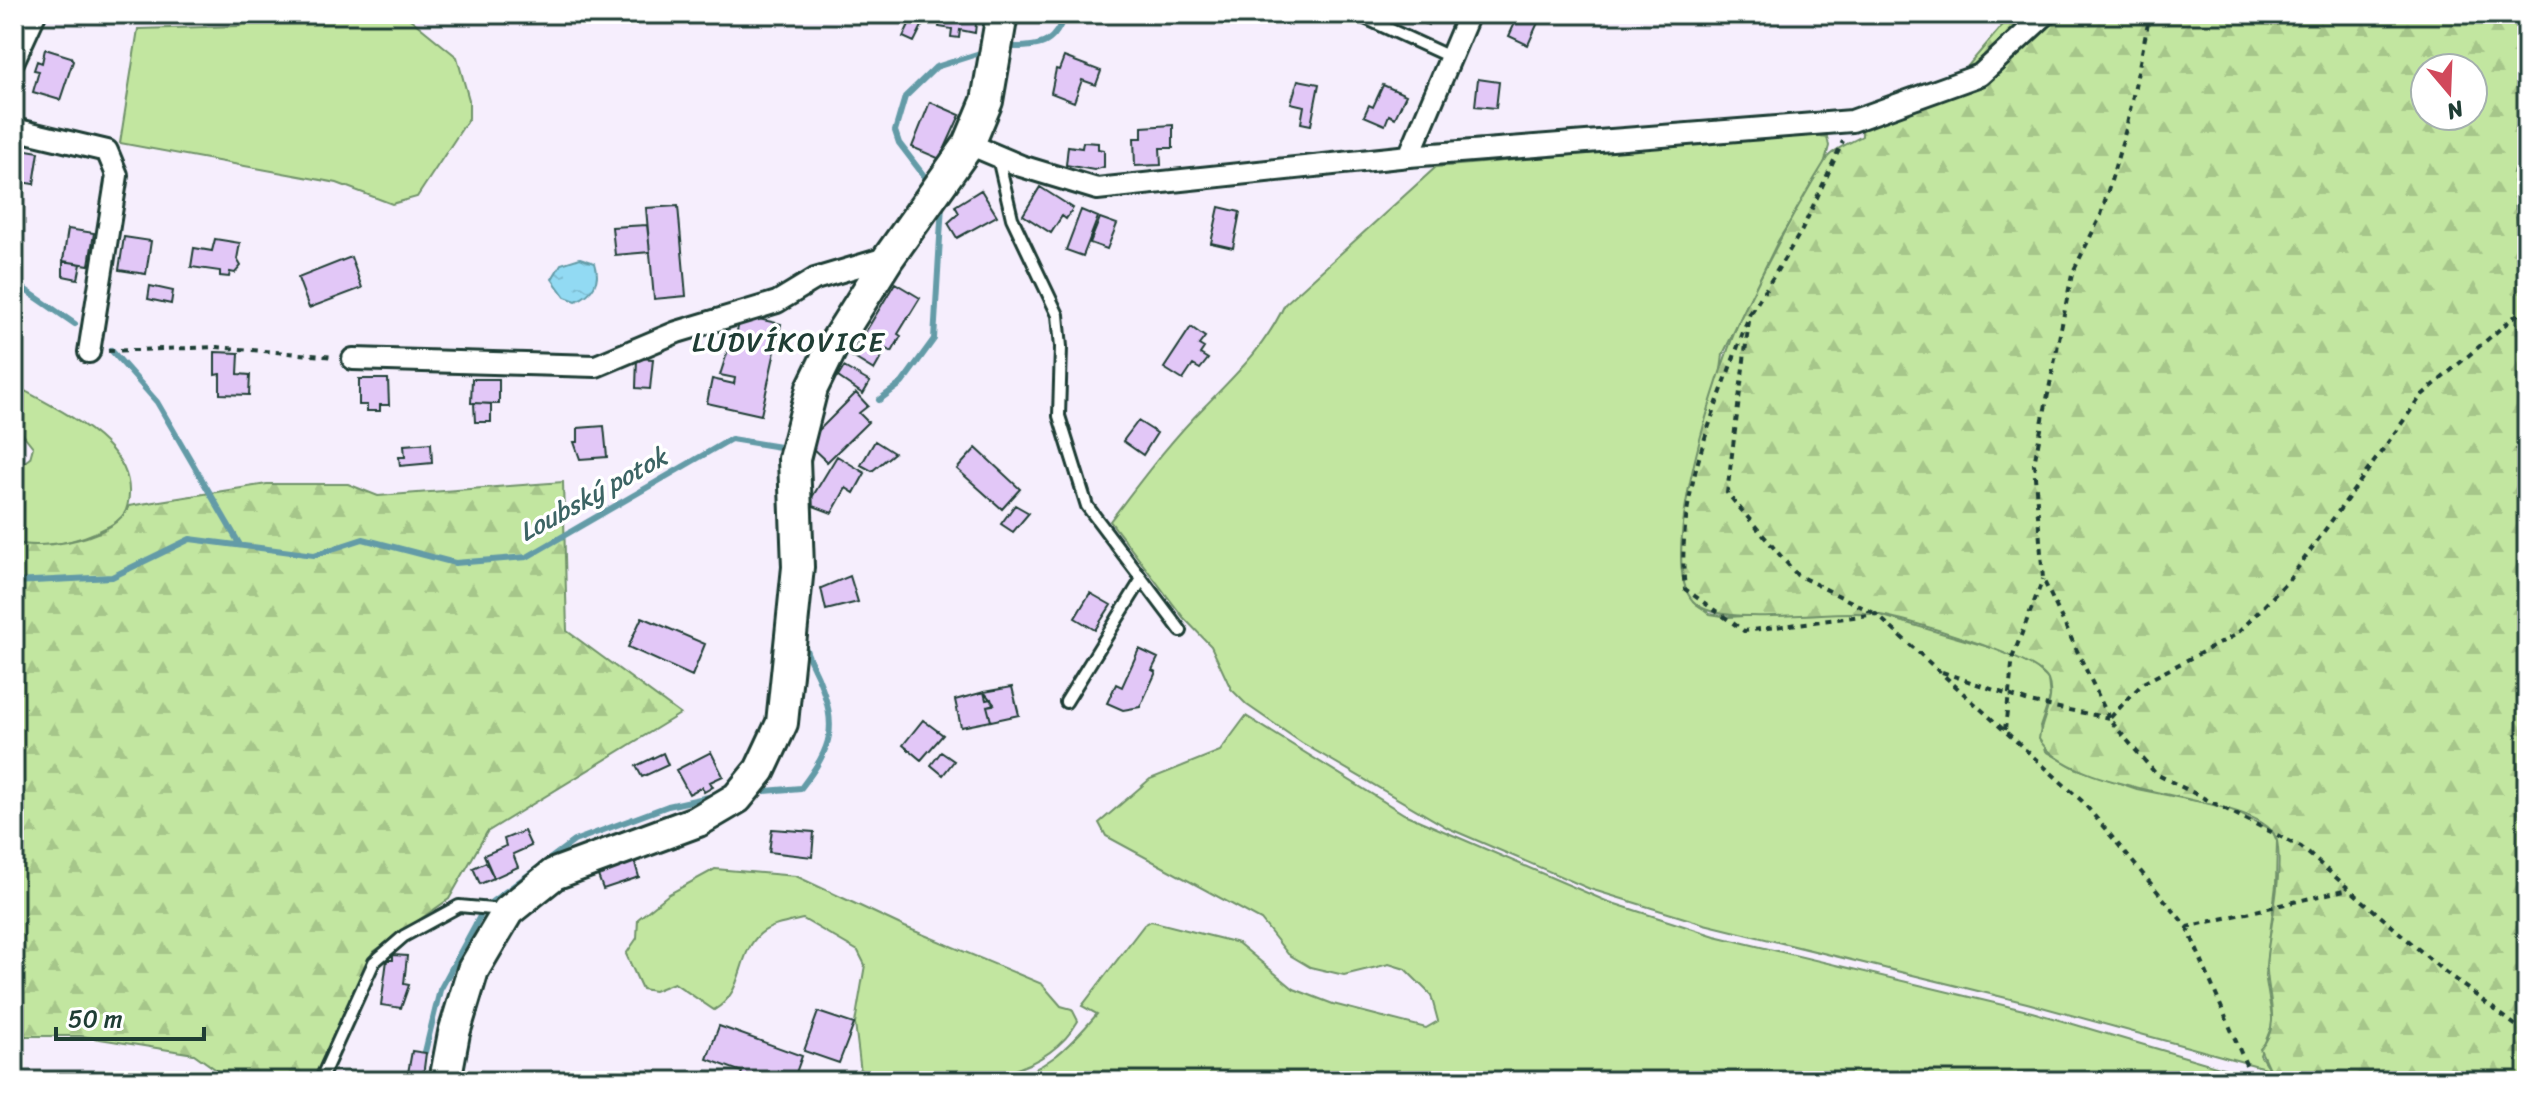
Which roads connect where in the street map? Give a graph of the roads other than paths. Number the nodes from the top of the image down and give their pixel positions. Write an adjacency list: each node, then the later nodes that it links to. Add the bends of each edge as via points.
1 (35, 14): 7 (street)
2 (1356, 14): 6 (lane)
3 (1469, 14): 6 (street)
4 (2046, 14): 10 (street, via 1980,75 1852,121)
5 (1006, 16): 9 (street, via 987,101)
6 (1450, 57): 10 (street)
7 (14, 60)
8 (14, 129): 13 (street, via 107,151 117,175)
9 (969, 144): 11 (street); 12 (street)
10 (1409, 156): 11 (street, via 1097,189)
11 (998, 157): 15 (lane, via 1012,218 1058,315 1059,416 1087,506)
12 (889, 257): 14 (street, via 815,279 777,302 677,332 596,366); 18 (street, via 812,388 796,451 798,567 784,708 760,770 737,798 698,821 554,874)
13 (89, 352)
14 (353, 359)
15 (1142, 579): 16 (lane); 17 (lane)
16 (1181, 631)
17 (1066, 702)
18 (501, 910): 19 (lane, via 468,905 437,915 374,962); 20 (street, via 473,970)
19 (320, 1081)
20 (445, 1081)

